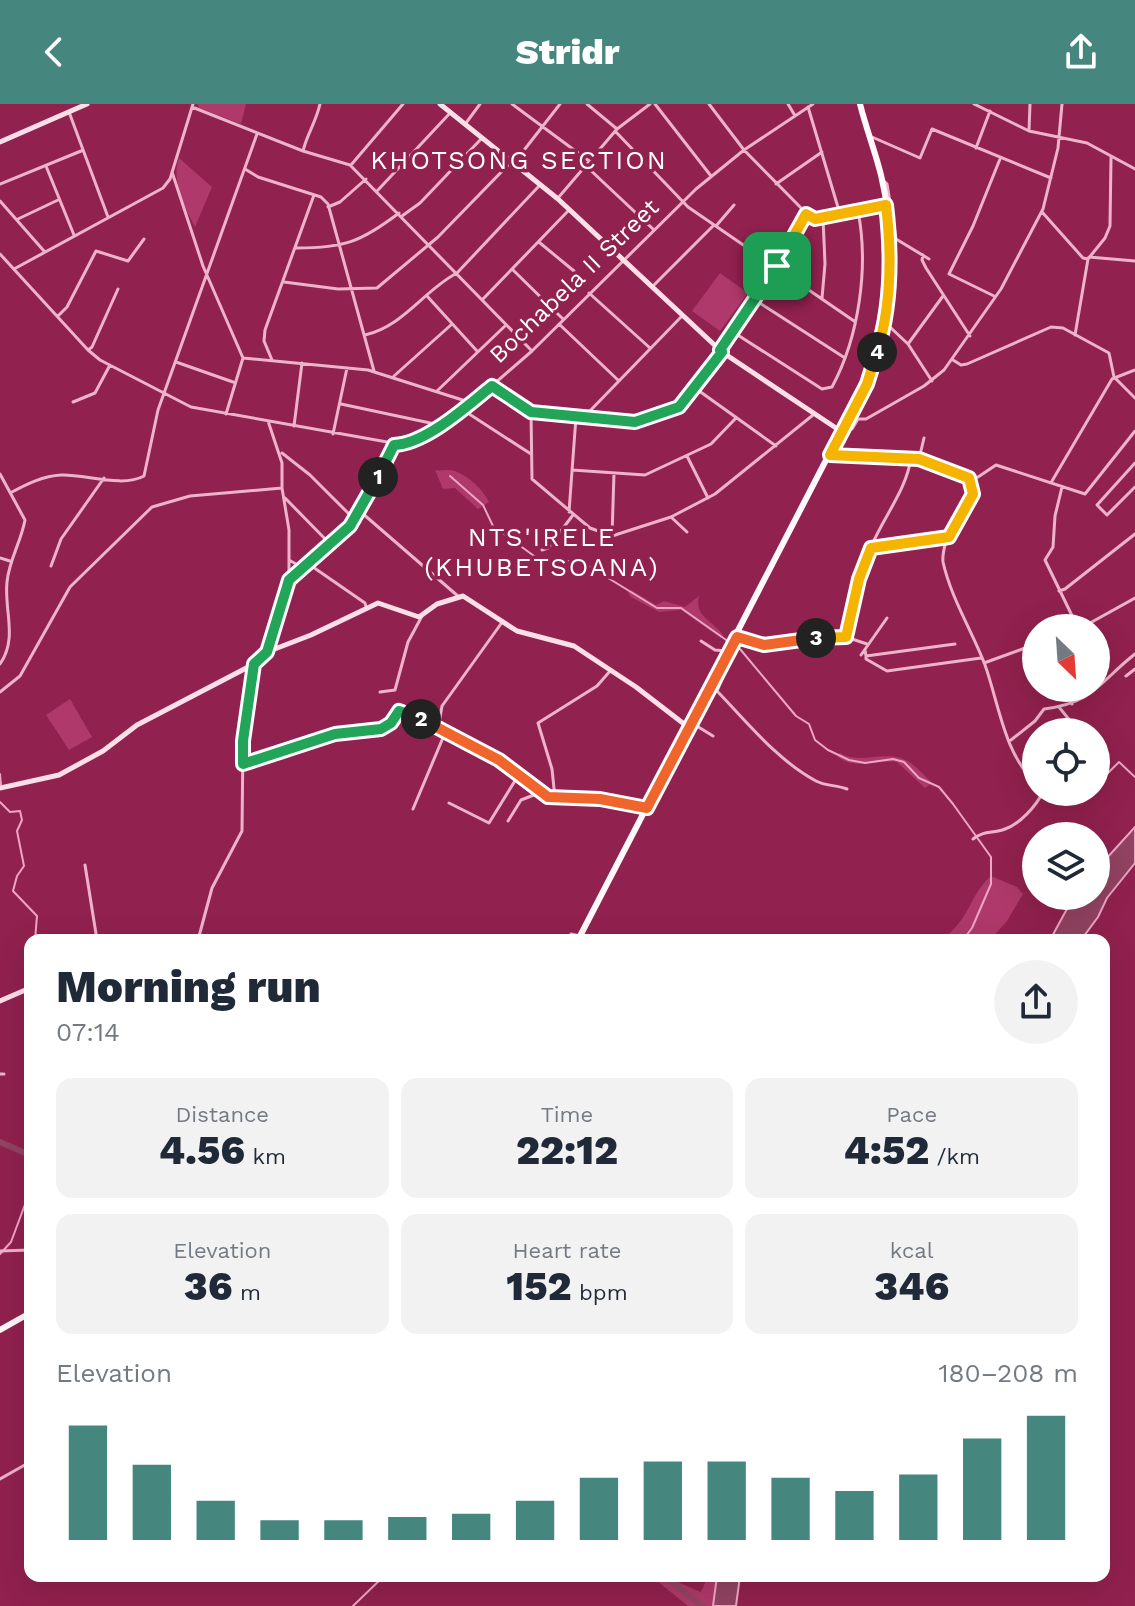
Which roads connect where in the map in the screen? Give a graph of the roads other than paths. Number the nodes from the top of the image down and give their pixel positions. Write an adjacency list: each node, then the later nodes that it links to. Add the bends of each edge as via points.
1 (87, 104): 23 (street)
2 (320, 104): 38 (street)
3 (403, 104): 44 (street)
4 (440, 104): 24 (street)
5 (480, 104): 26 (street)
6 (512, 104): 27 (street)
7 (560, 104): 27 (street)
8 (587, 104): 21 (street)
9 (597, 104): 21 (street)
10 (653, 104): 28 (street); 50 (street)
11 (718, 104): 19 (street)
12 (788, 104): 25 (street)
13 (813, 104): 20 (street, Bochabela II Street)
14 (860, 104): 32 (main road)
15 (974, 104): 22 (street)
16 (1030, 104): 29 (street)
17 (1062, 104): 31 (street)
18 (192, 106): 30 (street); 49 (street)
19 (710, 106): 36 (street)
20 (808, 107): 25 (street, Bochabela II Street); 39 (street)
21 (592, 108): 28 (street)
22 (990, 111): 29 (street); 35 (street)
23 (69, 112): 34 (street); 37 (street)
24 (451, 112): 26 (street); 57 (street)
25 (795, 116): 36 (street, Bochabela II Street)
26 (465, 124): 33 (street)
27 (544, 127): 42 (street); 43 (street)
28 (616, 130): 42 (street); 61 (street)
29 (1029, 131): 31 (street)
30 (257, 134): 38 (street); 47 (street)
31 (1059, 136): 40 (street, via 1087,143); 52 (street)
32 (870, 137): 35 (street, via 920,158 932,129); 51 (main road)
33 (482, 138): 43 (street); 69 (street, via 420,203)
34 (0, 142)
35 (976, 148): 41 (street)
36 (744, 150): 50 (street, Bochabela II Street); 55 (street)
37 (81, 151): 45 (street); 72 (street)
38 (303, 151): 44 (street)
39 (822, 152): 55 (street); 71 (street)
40 (1111, 158): 48 (street); 86 (street, via 1110,226)
41 (1000, 159): 52 (street); 103 (street, via 949,274)
42 (589, 161): 46 (street)
43 (513, 162): 56 (street); 80 (street)
44 (350, 165): 53 (street)
45 (46, 166): 54 (street); 60 (street)
46 (586, 166): 59 (street); 76 (street)
47 (245, 169): 58 (street); 95 (street)
48 (1135, 169)
49 (172, 172): 72 (street, via 163,188); 95 (street)
50 (711, 176): 61 (street, Bochabela II Street)
51 (881, 178): 64 (main road); 85 (street, via 887,184 896,239)
52 (1051, 178): 68 (street)
53 (366, 179): 57 (street); 65 (street)
54 (0, 184)
55 (776, 184): 70 (street)
56 (541, 185): 59 (street); 94 (street)
57 (378, 190): 69 (street)
58 (314, 195): 65 (street); 82 (street)
59 (558, 199): 66 (street)
60 (58, 200): 74 (street); 77 (street)
61 (682, 200): 75 (street); 76 (street, Bochabela II Street)
62 (0, 201): 74 (street)
63 (734, 205): 75 (street)
64 (886, 205): 67 (street); 158 (main road, via 891,261 887,311)
65 (328, 207): 81 (street)
66 (570, 210): 79 (street); 87 (street)
67 (858, 211): 71 (street); 110 (street, via 862,255)
68 (1042, 212): 86 (street); 103 (street)
69 (400, 214): 80 (street); 81 (street, via 364,239)
70 (806, 214): 73 (street); 90 (street)
71 (840, 214): 73 (street)
72 (108, 217): 77 (street)
73 (823, 218): 106 (street)
74 (18, 219): 83 (street)
75 (714, 226): 90 (street); 97 (street)
76 (653, 229): 87 (street, Bochabela II Street)
77 (74, 235): 83 (street)
78 (144, 239): 107 (street, via 128,261 96,251)
79 (539, 241): 92 (street); 93 (street)
80 (429, 244): 94 (street); 99 (street, via 377,288)
81 (340, 247): 82 (street); 99 (street)
82 (296, 248): 96 (street)
83 (44, 251): 91 (street)
84 (0, 254): 91 (street)
85 (923, 255): 88 (street); 102 (street)
86 (1088, 258): 89 (street); 117 (street)
87 (623, 259): 97 (street); 100 (street, Bochabela II Street)
88 (929, 259)
89 (1135, 261)
90 (777, 266): 105 (street); 106 (street)
91 (14, 269): 107 (street)
92 (513, 270): 104 (street); 109 (street)
93 (574, 271)
94 (457, 273): 101 (street); 104 (street)
95 (206, 274): 126 (street); 131 (street)
96 (284, 282): 99 (street); 125 (street, via 265,330)
97 (652, 287): 108 (street)
98 (118, 289): 121 (street)
99 (351, 289): 116 (street)
100 (589, 293): 109 (street, Bochabela II Street); 120 (street)
101 (427, 296): 111 (street); 116 (street, via 387,328)
102 (943, 296): 118 (street); 119 (street)
103 (995, 296): 118 (street)
104 (483, 299): 113 (street)
105 (754, 299): 115 (street); 128 (street)
106 (822, 299): 110 (street)
107 (58, 316): 121 (street)
108 (682, 316): 120 (street); 124 (street)
109 (563, 319): 112 (street, Bochabela II Street)
110 (854, 321): 128 (street)
111 (452, 324): 122 (street); 137 (street)
112 (559, 324): 123 (street, Bochabela II Street); 139 (street)
113 (506, 325): 122 (street); 123 (street)
114 (891, 328): 119 (street)
115 (733, 332): 124 (street); 128 (street, via 822,389 832,387)
116 (365, 335): 136 (street)
117 (1075, 335): 130 (street, via 1053,326 967,364); 138 (street, via 1109,353)
118 (970, 336): 130 (street)
119 (908, 344): 140 (street)
120 (650, 348): 139 (street)
121 (88, 350): 133 (street)
122 (477, 351): 144 (street)
123 (532, 351): 142 (street, Bochabela II Street)
124 (721, 351): 143 (street); 153 (street)
125 (267, 352): 127 (street); 129 (street)
126 (243, 358): 127 (street); 141 (street)
127 (257, 358): 129 (street)
128 (845, 358)
129 (272, 360): 132 (street)
130 (953, 360): 140 (street)
131 (176, 362): 141 (street); 145 (street)
132 (302, 363): 134 (street); 159 (street)
133 (110, 365): 145 (street); 147 (street, via 95,393)
134 (347, 368): 136 (street); 149 (street)
135 (1135, 370): 138 (street)
136 (374, 372): 137 (street)
137 (394, 376): 144 (street)
138 (1114, 377): 146 (street); 180 (street)
139 (619, 381): 155 (street)
140 (932, 381): 158 (street)
141 (234, 383): 152 (street)
142 (492, 386): 148 (street, Bochabela II Street); 151 (street)
143 (695, 388): 155 (street, via 679,407 650,419); 156 (street)
144 (437, 391): 148 (street)
145 (164, 395): 152 (street); 178 (street, via 144,476)
146 (1135, 398)
147 (73, 402)
148 (472, 403): 150 (street, Bochabela II Street)
149 (341, 404): 160 (street); 164 (street)
150 (463, 410): 160 (street, Bochabela II Street); 169 (street)
151 (531, 412): 154 (street); 169 (street)
152 (226, 414): 157 (street)
153 (813, 415): 163 (street); 167 (street)
154 (576, 416): 155 (street); 175 (street)
155 (585, 417)
156 (736, 418): 167 (street); 171 (street, via 711,444)
157 (268, 421): 159 (street); 168 (street)
158 (853, 421): 161 (street); 163 (main road)
159 (294, 426): 164 (street)
160 (437, 427): 166 (street, Bochabela II Street)
161 (852, 429)
162 (1135, 431): 181 (street, via 1085,494)
163 (842, 433): 170 (main road)
164 (333, 434): 166 (street)
165 (924, 438): 173 (street)
166 (394, 445): 187 (street)
167 (776, 446): 186 (street)
168 (280, 453): 183 (street); 190 (street)
169 (531, 454): 188 (street, via 532,479)
170 (830, 455): 172 (street); 216 (main road)
171 (687, 456): 176 (street, via 645,475); 186 (street)
172 (911, 458): 173 (street); 196 (street)
173 (919, 459): 179 (street)
174 (1135, 463): 182 (street, via 1097,505 1107,515)
175 (572, 470): 176 (street); 188 (street)
176 (614, 473): 193 (street)
177 (0, 474): 184 (street)
178 (104, 478): 184 (street, via 60,475); 202 (street, via 61,539)
179 (969, 478): 180 (street, via 996,465); 194 (street, via 971,499)
180 (1052, 481): 181 (street)
181 (1062, 487): 205 (street, via 1053,547 1045,560)
182 (1135, 487)
183 (282, 488): 185 (street); 233 (street, via 190,496 152,507 70,587 20,676)
184 (12, 492): 200 (street, via 25,520)
185 (285, 498): 195 (street); 199 (street)
186 (708, 498): 189 (street)
187 (361, 512): 190 (street); 207 (street)
188 (571, 514): 193 (street); 197 (street)
189 (671, 517): 191 (street); 193 (street)
190 (355, 520): 195 (street)
191 (687, 532)
192 (1135, 534): 205 (street)
193 (612, 536)
194 (947, 537): 196 (street); 226 (street, via 943,561)
195 (331, 545): 201 (street)
196 (871, 548): 217 (street)
197 (542, 550)
198 (0, 558): 200 (street)
199 (289, 560): 203 (street); 204 (street)
200 (10, 561): 206 (street)
201 (309, 564): 203 (street); 210 (street)
202 (51, 566)
203 (303, 568): 204 (street)
204 (289, 580): 222 (street)
205 (1059, 591): 211 (street)
206 (6, 595): 208 (street); 228 (street, via 10,645)
207 (459, 597): 213 (street); 215 (street)
208 (0, 598)
209 (1135, 598): 212 (street)
210 (366, 607): 213 (street, via 378,603); 222 (street)
211 (1071, 614)
212 (1104, 614)
213 (422, 616): 234 (street, via 408,642 395,690)
214 (887, 618): 219 (street)
215 (503, 621): 231 (street, via 517,631 574,646); 239 (street, via 442,706)
216 (737, 637): 217 (street, via 764,645); 224 (main road)
217 (846, 637): 219 (street)
218 (701, 641): 224 (street)
219 (867, 644): 225 (street)
220 (955, 644): 225 (street)
221 (1022, 649): 227 (street)
222 (267, 652): 229 (street)
223 (1135, 654): 235 (street)
224 (728, 655): 238 (main road); 247 (street, via 717,691 799,769 818,783)
225 (863, 656): 226 (street, via 887,671)
226 (981, 658): 227 (street)
227 (984, 663): 242 (street)
228 (0, 664)
229 (254, 664): 243 (street); 246 (street, via 137,725 59,775)
230 (1135, 669): 232 (street)
231 (611, 670): 238 (street); 249 (street, via 597,686 538,723)
232 (1126, 676)
233 (0, 692)
234 (380, 692)
235 (1072, 704): 236 (street)
236 (1059, 707): 237 (street); 242 (street, via 1044,709)
237 (1068, 718)
238 (690, 725): 241 (street); 252 (main road)
239 (438, 729): 240 (street); 243 (street, via 399,711 381,729 335,734)
240 (445, 733): 245 (street, via 499,760); 253 (street)
241 (713, 736)
242 (1011, 740): 244 (street)
243 (243, 764): 258 (street, via 242,831 212,888)
244 (1022, 765)
245 (518, 776): 248 (street); 250 (street, via 489,823)
246 (0, 788)
247 (847, 789)
248 (539, 793): 249 (street); 254 (street, via 521,800)
249 (555, 800): 252 (street, via 600,799)
250 (449, 803)
251 (1035, 806): 255 (street, via 1005,829)
252 (647, 808): 259 (main road)
253 (413, 809)
254 (508, 821)
255 (975, 838)
256 (85, 865): 257 (street)
257 (96, 934)
258 (200, 934)
259 (581, 934)
260 (24, 991): 261 (street)
261 (0, 1001)
262 (24, 1250): 263 (street)
263 (0, 1251)
264 (24, 1316): 265 (main road)
265 (0, 1330)
266 (24, 1465): 267 (street)
267 (0, 1479)

